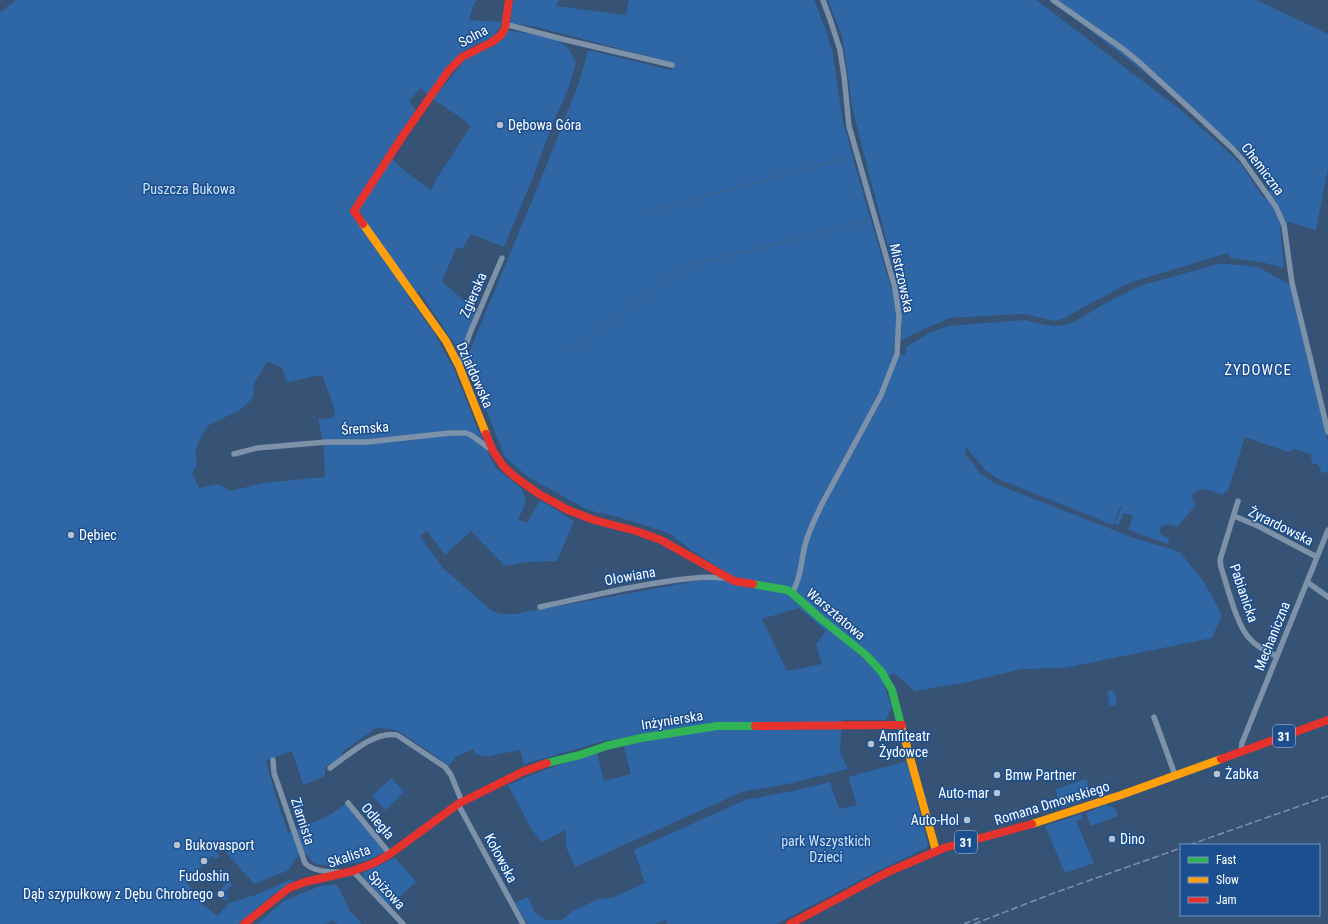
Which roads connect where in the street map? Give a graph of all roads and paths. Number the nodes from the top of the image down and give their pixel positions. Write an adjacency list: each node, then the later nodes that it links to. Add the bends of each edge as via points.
1 (509, 0): 4 (street)
2 (823, 0): 19 (street, Mistrzowska, via 840,50 849,126 895,288 899,332 897,354 886,384 819,509 805,545 798,581)
3 (1053, 0): 9 (street, Chemiczna, via 1123,49 1205,122 1233,149 1276,207 1284,225 1292,283)
4 (505, 24): 5 (street, Solna); 6 (street, Solna, via 504,31 496,39 462,57 449,70)
5 (672, 66)
6 (354, 211): 8 (street, Działdowska, via 446,341)
7 (502, 258): 8 (street, Zgierska)
8 (459, 366): 10 (street, Działdowska)
9 (1328, 432)
10 (493, 451): 11 (street, Śremska, via 471,435 450,433 367,442 327,442 257,448); 14 (street, Działdowska, via 504,467 526,486 568,510)
11 (234, 454)
12 (1238, 501): 13 (street, Pabianicka)
13 (1234, 516): 16 (street, Żyrardowska); 22 (street, Pabianicka, via 1220,560 1221,567 1243,630 1253,642)
14 (594, 520): 17 (street, Warsztatowa, via 661,540)
15 (1328, 530): 16 (street, Mechaniczna)
16 (1317, 557): 18 (street, Mechaniczna)
17 (726, 578): 19 (street, Warsztatowa); 21 (street, Ołowiana, via 697,577 620,589)
18 (1306, 582): 20 (street); 22 (street, Mechaniczna)
19 (792, 593): 25 (street, Warsztatowa, via 884,672)
20 (1328, 597)
21 (540, 607)
22 (1276, 656): 26 (street, Mechaniczna, via 1242,743)
23 (1154, 717): 29 (street)
24 (1328, 720): 26 (street, Romana Dmowskiego / 31)
25 (902, 725): 31 (street, Inżynierska, via 717,726 665,734 606,746 548,763 522,772); 32 (street, Warsztatowa)
26 (1241, 752): 29 (street, Romana Dmowskiego / 31)
27 (273, 760): 34 (street, Ziarnista, via 274,773 305,863 312,868 328,871)
28 (330, 768): 31 (street, Kołowska, via 368,741 392,734 445,767)
29 (1176, 776): 32 (street, Romana Dmowskiego / 31, via 1043,821)
30 (348, 803): 33 (street, Odległa)
31 (460, 803): 33 (street, Skalista); 37 (street, Kołowska)
32 (936, 852): 38 (street, Romana Dmowskiego / 31, via 888,872)
33 (390, 854): 34 (street, Skalista)
34 (353, 871): 35 (street, Skalista, via 289,888); 36 (street, Spiżowa)
35 (244, 924)
36 (403, 924)
37 (523, 924)
38 (790, 924)

